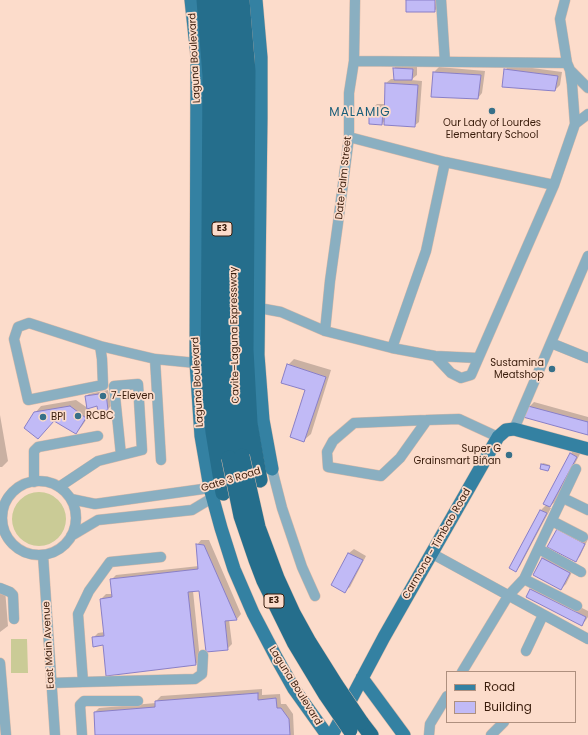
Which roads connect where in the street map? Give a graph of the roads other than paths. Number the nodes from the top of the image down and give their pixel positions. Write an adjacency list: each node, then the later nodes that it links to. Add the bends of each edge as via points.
1 (192, 0): 29 (main road, Laguna Boulevard, via 197,78)
2 (204, 0): 42 (highway, via 210,83 208,376)
3 (217, 0): 36 (highway, Cavite–Laguna Expressway / E3, via 223,74 220,361 222,412)
4 (230, 0): 36 (highway, Cavite–Laguna Expressway / E3, via 236,80 233,335)
5 (242, 0): 39 (highway, via 248,71 246,350 250,423)
6 (256, 0): 20 (main road, via 261,65)
7 (355, 0): 10 (street, Date Palm Street)
8 (441, 0): 11 (street)
9 (565, 0): 12 (street, via 560,19)
10 (354, 61): 11 (street); 16 (street, Date Palm Street, via 349,93)
11 (445, 62): 12 (street)
12 (568, 66): 13 (street); 15 (street, via 574,99)
13 (588, 88)
14 (588, 114): 15 (street)
15 (575, 124): 18 (street)
16 (349, 137): 17 (street); 21 (street, Date Palm Street)
17 (445, 162): 18 (street); 24 (street, via 426,251)
18 (554, 185): 26 (street)
19 (588, 256): 22 (street)
20 (259, 308): 21 (street, via 281,312); 39 (main road, via 260,395 267,448)
21 (325, 331): 24 (street)
22 (551, 343): 27 (street); 31 (street)
23 (100, 346): 23 (street, via 29,323 22,324 18,327 14,339 28,400 103,385); 28 (street)
24 (392, 348): 25 (street)
25 (435, 356): 26 (street); 26 (street, via 451,373 461,378 471,375)
26 (478, 358)
27 (588, 358)
28 (155, 359): 29 (street); 37 (street)
29 (196, 363): 42 (main road, Laguna Boulevard, via 201,436)
30 (427, 420): 30 (street, via 354,424 333,441 327,452 328,467 381,476 400,458); 33 (street, via 460,418)
31 (514, 429): 33 (main road, via 506,430); 34 (main road)
32 (98, 436): 40 (street, via 38,447 34,451)
33 (498, 438): 51 (main road, Carmona - Timbao Road)
34 (588, 449)
35 (121, 455): 35 (street, via 142,450 138,384 114,386); 41 (street, via 98,461)
36 (236, 457): 73 (highway, Cavite–Laguna Expressway / E3, bridge, via 277,578 293,613 336,685)
37 (161, 460)
38 (576, 469): 43 (street)
39 (263, 473): 42 (main road, Gate 3 Road); 57 (street, via 282,508)
40 (34, 482): 41 (street, via 47,482); 46 (street, via 24,485 9,497)
41 (59, 487): 44 (street)
42 (216, 491): 44 (street, Gate 3 Road, via 96,504); 48 (street, Gate 3 Road, via 192,510 98,520); 77 (main road, Laguna Boulevard, via 234,569 253,613 294,689)
43 (563, 498): 45 (street); 47 (street)
44 (71, 500): 48 (street, via 76,520)
45 (588, 510)
46 (1, 521): 52 (street, via 7,536 15,546 25,552)
47 (552, 521): 49 (street); 50 (street)
48 (71, 536): 52 (street, via 60,549)
49 (583, 537)
50 (538, 549): 54 (street); 55 (street)
51 (431, 554): 58 (street); 67 (main road, Carmona - Timbao Road)
52 (43, 555): 69 (street, East Main Avenue)
53 (161, 557): 68 (street, via 110,562 89,590 78,614)
54 (581, 572)
55 (524, 579): 58 (street); 59 (street)
56 (0, 588): 61 (street, via 14,595)
57 (315, 596)
58 (508, 596): 60 (street); 66 (street)
59 (577, 606)
60 (543, 614): 62 (street); 63 (street)
61 (14, 619)
62 (588, 639)
63 (526, 651)
64 (203, 655): 68 (street, via 202,674 194,679)
65 (0, 663): 74 (street)
66 (463, 671)
67 (362, 678): 78 (main road, Carmona - Timbao Road); 80 (main road)
68 (83, 682): 69 (street)
69 (51, 683): 75 (street, East Main Avenue)
70 (446, 698): 81 (street, via 430,724)
71 (138, 701): 76 (street, via 84,701 80,704)
72 (503, 723): 82 (street)
73 (355, 729): 79 (highway, Cavite–Laguna Expressway / E3)
74 (6, 735)
75 (55, 735)
76 (82, 735)
77 (327, 735)
78 (332, 735)
79 (371, 735)
80 (404, 735)
81 (429, 735)
82 (491, 735)

